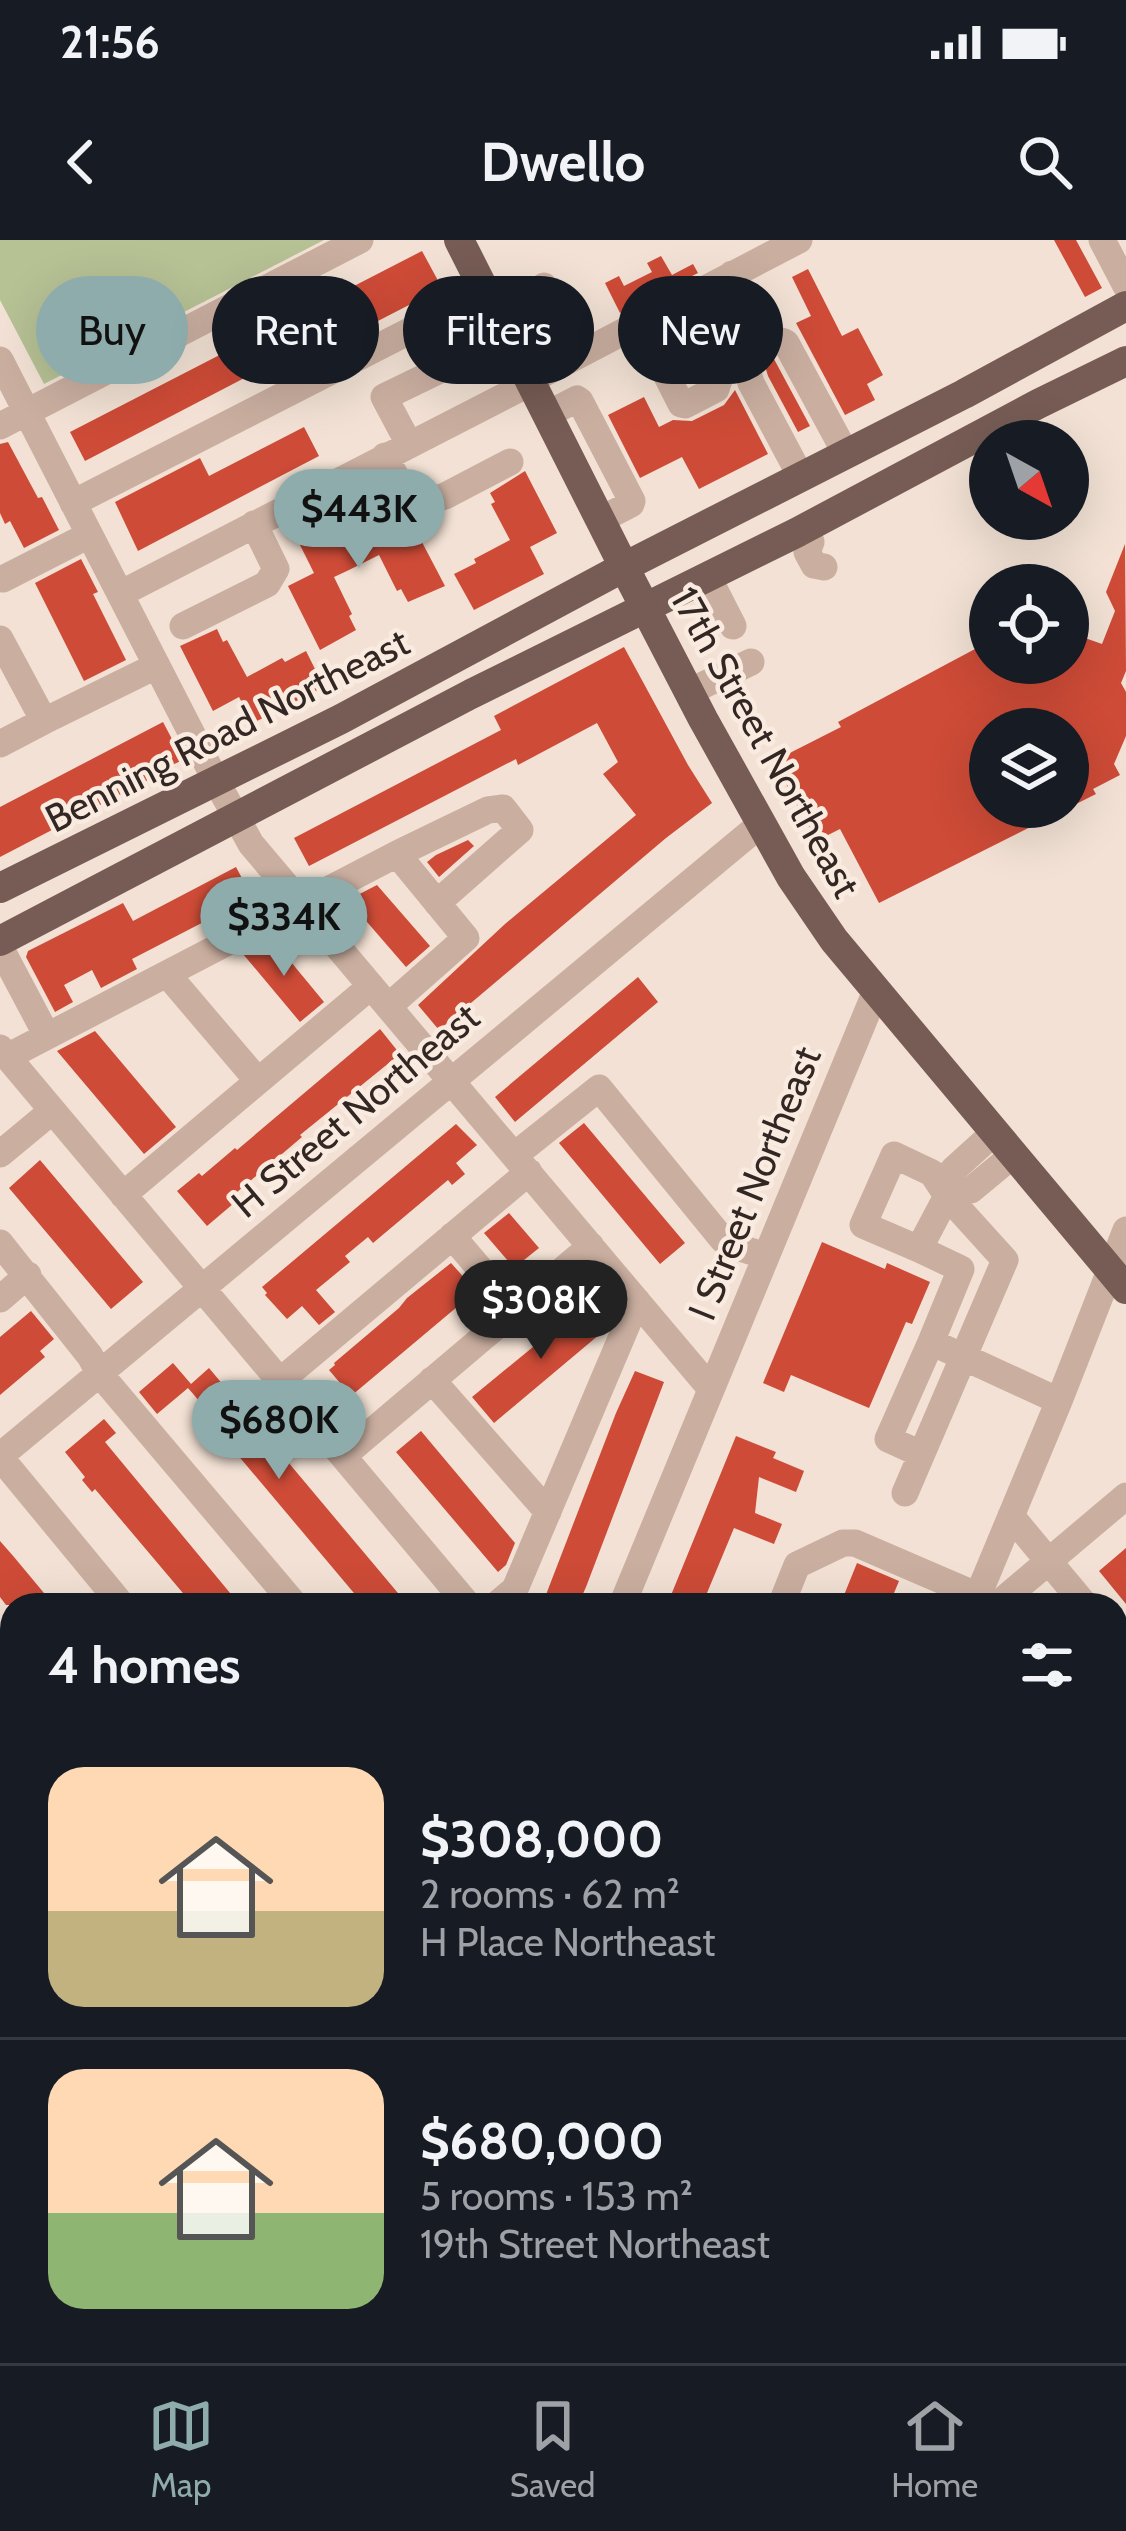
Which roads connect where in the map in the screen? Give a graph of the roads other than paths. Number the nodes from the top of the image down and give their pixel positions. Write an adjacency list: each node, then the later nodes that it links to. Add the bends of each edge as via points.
1 (360, 240): 11 (street)
2 (459, 240): 6 (main road, 17th Street Northeast)
3 (799, 240): 5 (street)
4 (1102, 240): 8 (street)
5 (732, 274): 7 (street)
6 (478, 276)
7 (728, 276)
8 (1126, 286)
9 (188, 300): 11 (street)
10 (1126, 306): 25 (main road, Benning Road Northeast)
11 (200, 323): 22 (street)
12 (403, 334): 28 (street)
13 (783, 342): 25 (street)
14 (0, 360): 22 (street)
15 (1126, 361): 33 (main road, Benning Road Northeast, via 808,536)
16 (411, 384): 24 (street, via 384,397)
17 (525, 384): 24 (street)
18 (533, 384): 31 (main road, 17th Street Northeast)
19 (671, 384): 20 (street, via 685,405)
20 (718, 384)
21 (752, 384): 27 (street)
22 (27, 412): 23 (street); 28 (street)
23 (0, 426)
24 (397, 450): 26 (street, via 412,507); 29 (street)
25 (846, 454): 27 (main road, Benning Road Northeast)
26 (510, 462)
27 (801, 477): 31 (main road, Benning Road Northeast)
28 (73, 503): 30 (street)
29 (254, 524): 34 (street); 36 (street, via 276,568 267,584)
30 (89, 535): 32 (street); 34 (street)
31 (624, 567): 35 (main road, 17th Street Northeast); 44 (main road, Benning Road Northeast)
32 (1, 576)
33 (708, 578): 35 (main road, Benning Road Northeast); 37 (street)
34 (120, 594): 40 (street)
35 (645, 608): 41 (main road, 17th Street Northeast); 45 (main road, Benning Road Northeast)
36 (183, 626)
37 (733, 626)
38 (0, 639): 42 (street)
39 (751, 662): 41 (street)
40 (156, 666): 42 (street); 44 (street)
41 (689, 692): 46 (main road, 17th Street Northeast)
42 (44, 721): 43 (street)
43 (0, 744)
44 (215, 779): 45 (street); 48 (main road, Benning Road Northeast)
45 (236, 818): 49 (street); 52 (main road, Benning Road Northeast)
46 (760, 824): 55 (main road, 17th Street Northeast); 60 (street, H Street Northeast)
47 (397, 854): 49 (street); 50 (street); 50 (street, via 488,810 502,808 512,818 520,830)
48 (0, 889)
49 (302, 903): 54 (street); 56 (street)
50 (437, 903): 56 (street, via 466,938)
51 (0, 910): 52 (main road)
52 (30, 924): 53 (main road, Benning Road Northeast)
53 (0, 944): 57 (street)
54 (167, 974): 57 (street); 59 (street)
55 (876, 991): 62 (main road, 17th Street Northeast); 72 (street, I Street Northeast)
56 (380, 996): 59 (street); 60 (street)
57 (47, 1036): 58 (street)
58 (4, 1053): 61 (street)
59 (258, 1081): 65 (street)
60 (452, 1081): 64 (street); 75 (street, H Street Northeast)
61 (52, 1111): 63 (street); 65 (street)
62 (1004, 1144): 66 (street, via 953,1170); 74 (main road, 17th Street Northeast)
63 (0, 1154)
64 (522, 1164): 68 (street); 70 (street); 72 (street, via 599,1088 723,1240)
65 (123, 1195): 75 (street)
66 (947, 1196): 71 (street); 71 (street, via 932,1173 894,1155 863,1225); 80 (street, via 1005,1260)
67 (1126, 1230): 74 (street)
68 (452, 1236): 78 (street); 83 (street)
69 (0, 1243): 73 (street)
70 (591, 1246): 77 (street); 78 (street)
71 (919, 1249): 79 (street, via 961,1269)
72 (766, 1256): 84 (street, I Street Northeast)
73 (28, 1276): 76 (street); 81 (street)
74 (1118, 1279): 85 (street)
75 (202, 1288): 81 (street, H Street Northeast); 83 (street)
76 (0, 1299)
77 (637, 1300): 84 (street); 91 (street)
78 (515, 1310): 82 (street)
79 (931, 1342): 80 (street); 86 (street, via 888,1439)
80 (965, 1358): 85 (street); 86 (street)
81 (99, 1373): 88 (street, H Street Northeast); 95 (street)
82 (432, 1380): 87 (street); 91 (street)
83 (280, 1381): 87 (street)
84 (711, 1389): 98 (street, I Street Northeast)
85 (1059, 1401): 92 (street)
86 (921, 1454): 89 (street)
87 (343, 1456): 96 (street)
88 (0, 1457): 94 (street)
89 (904, 1493)
90 (1126, 1496): 93 (street)
91 (548, 1512): 97 (street)
92 (1011, 1516): 93 (street); 101 (street)
93 (1049, 1562): 102 (street); 103 (street)
94 (112, 1593)
95 (285, 1593)
96 (458, 1593)
97 (510, 1593)
98 (627, 1593)
99 (786, 1593): 100 (street, via 797,1565 843,1543)
100 (963, 1593)
101 (986, 1593)
102 (998, 1593)
103 (1075, 1593)

